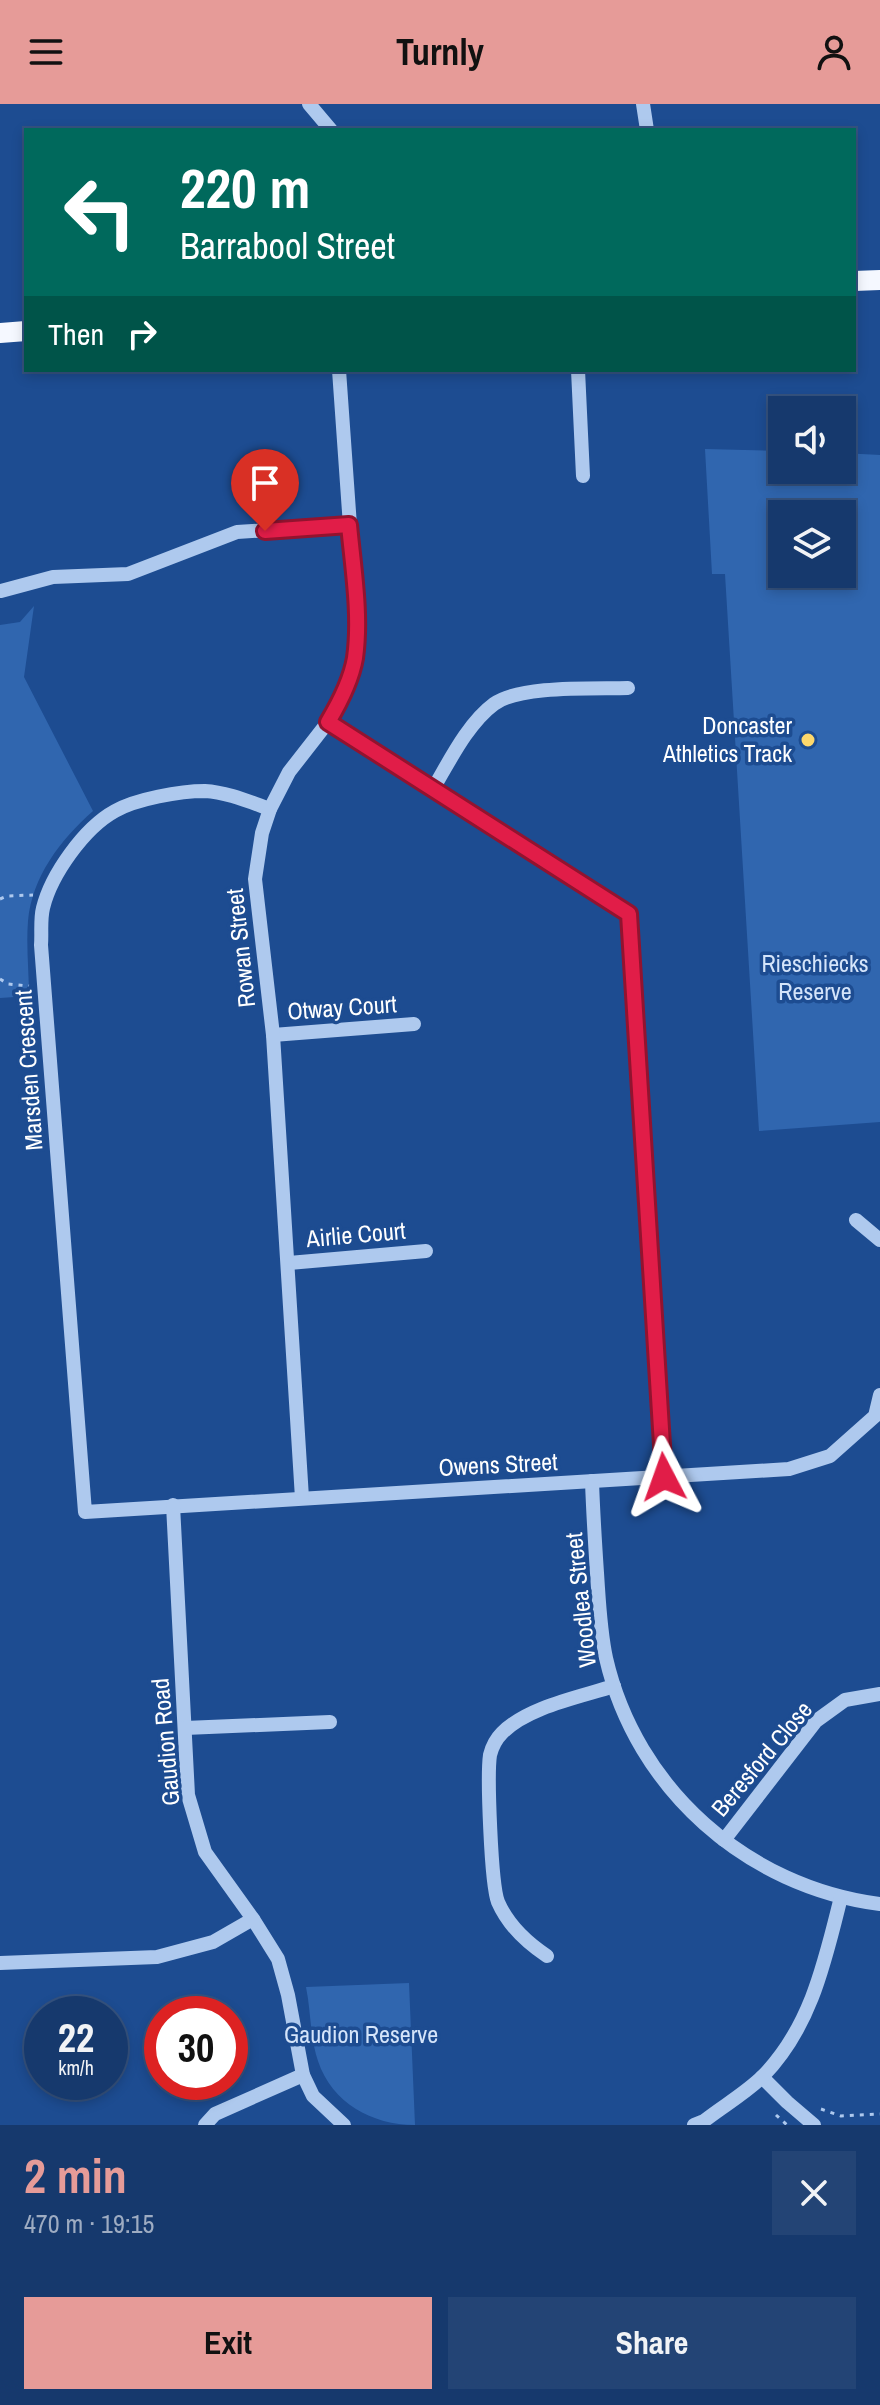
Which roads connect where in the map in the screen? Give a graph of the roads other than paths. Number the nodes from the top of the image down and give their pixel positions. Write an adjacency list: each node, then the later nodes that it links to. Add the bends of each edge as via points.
1 (309, 104): 3 (street)
2 (643, 104): 4 (street)
3 (329, 128)
4 (647, 128)
5 (880, 280): 6 (main road)
6 (856, 281)
7 (24, 331): 8 (main road)
8 (0, 333)
9 (339, 372): 12 (street, Rowan Street)
10 (578, 372): 11 (street)
11 (583, 476)
12 (349, 525): 13 (street, via 237,532 128,574 53,577); 15 (street, Rowan Street, via 355,659)
13 (1, 591)
14 (628, 688): 16 (street, via 533,691 495,703 469,731)
15 (328, 722): 16 (street); 17 (street, Rowan Street, via 289,772)
16 (433, 789): 26 (street, via 629,914)
17 (270, 809): 19 (street, Rowan Street, via 255,879); 30 (street, Marsden Crescent, via 207,791 157,796 115,811 69,853 42,910)
18 (414, 1024): 19 (street, Otway Court)
19 (273, 1035): 23 (street, Rowan Street)
20 (856, 1220): 21 (street)
21 (880, 1240)
22 (426, 1251): 23 (street, Airlie Court)
23 (289, 1263): 28 (street, Rowan Street)
24 (880, 1395): 25 (street, Owens Street)
25 (877, 1418): 26 (street, Owens Street, via 830,1456 789,1469)
26 (664, 1477): 27 (street, Owens Street)
27 (592, 1481): 28 (street, Owens Street); 31 (street, Woodlea Street, via 602,1638)
28 (302, 1498): 29 (street, Owens Street)
29 (173, 1505): 30 (street, Owens Street); 34 (street, Gaudion Road)
30 (85, 1512)
31 (614, 1686): 35 (street, Woodlea Street, via 654,1768 685,1807); 39 (street, via 523,1718 502,1733 491,1750 495,1894 517,1932)
32 (880, 1694): 35 (street, Beresford Close, via 845,1700 816,1721)
33 (330, 1722): 34 (street)
34 (185, 1728): 38 (street, Gaudion Road, via 188,1795 205,1852)
35 (724, 1840): 36 (street, Woodlea Street, via 788,1879)
36 (841, 1897): 37 (street, Woodlea Street); 42 (street, via 812,2000)
37 (880, 1904)
38 (253, 1919): 40 (street, via 213,1942 157,1957); 41 (street, Gaudion Road, via 278,1959)
39 (547, 1956)
40 (0, 1963)
41 (303, 2075): 43 (street, via 215,2114); 44 (street, Gaudion Road, via 313,2096)
42 (762, 2077): 45 (street); 46 (street)
43 (205, 2125)
44 (344, 2125)
45 (694, 2125)
46 (814, 2125)

